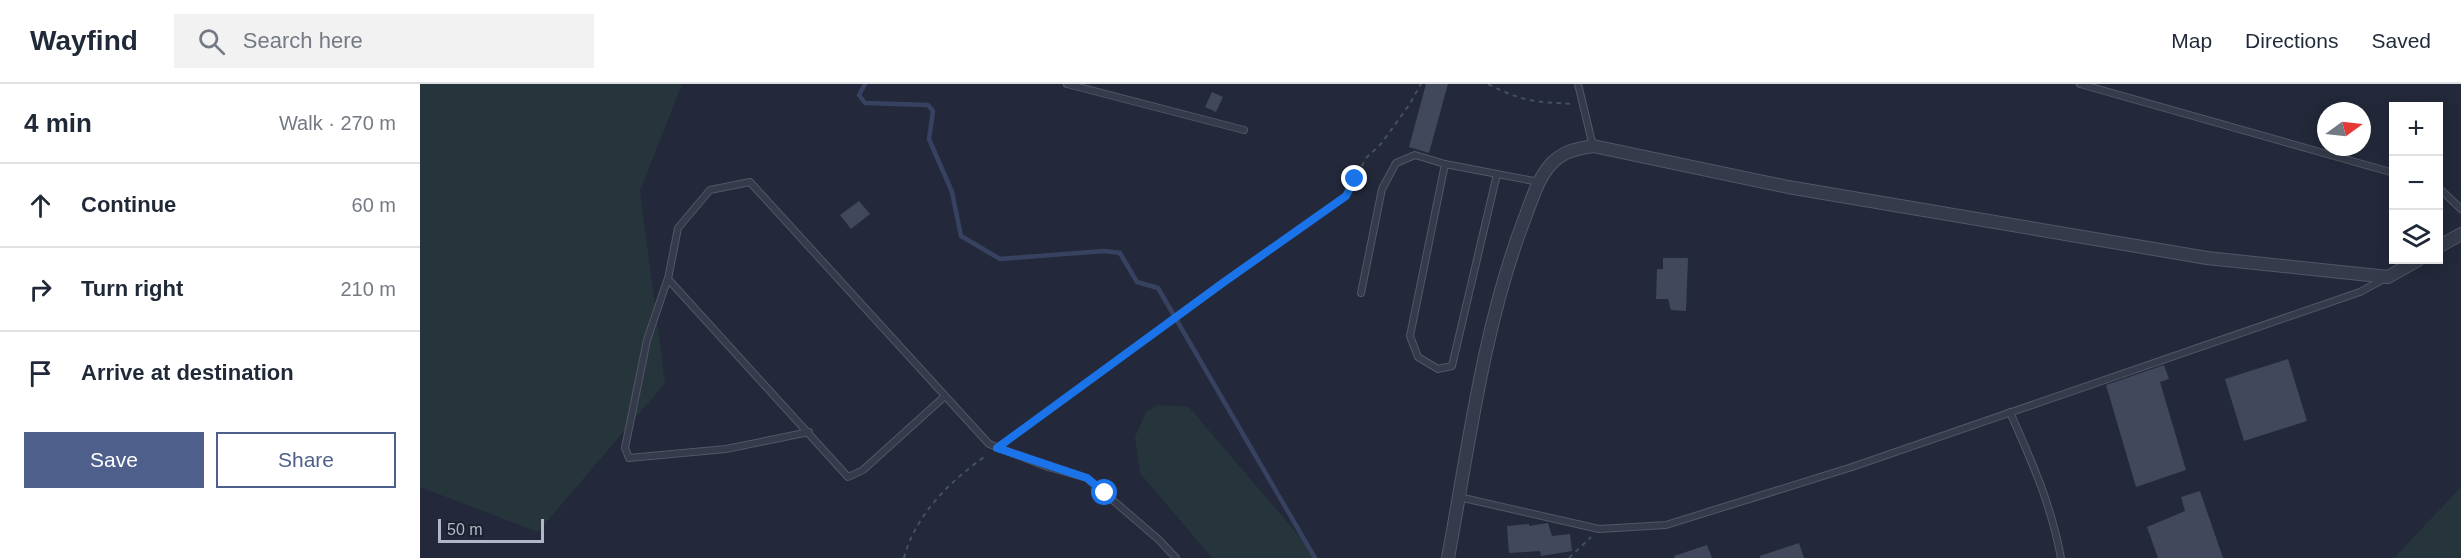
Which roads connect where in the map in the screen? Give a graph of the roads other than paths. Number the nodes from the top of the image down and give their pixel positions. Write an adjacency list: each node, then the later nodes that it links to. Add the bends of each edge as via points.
1 (1067, 84): 4 (lane)
2 (1578, 84): 5 (lane)
3 (2080, 84): 7 (lane)
4 (1244, 130)
5 (1593, 146): 9 (street, via 1569,150 1552,163); 16 (street, via 1788,187 2207,258)
6 (1445, 164): 8 (lane); 8 (lane, via 1410,336 1418,357 1438,369 1452,366); 17 (lane, via 1415,155 1396,164 1382,189)
7 (2389, 173)
8 (1497, 174): 9 (lane)
9 (1539, 182): 21 (street, via 1507,265 1474,407)
10 (2443, 191): 11 (lane)
11 (2461, 209)
12 (2461, 234): 13 (street)
13 (2443, 245)
14 (2411, 264): 16 (street)
15 (670, 272): 18 (lane, via 678,228 710,190 750,182); 20 (lane, via 668,279); 20 (lane, via 647,340 625,448 629,458 726,449)
16 (2388, 277): 19 (lane, via 2360,292)
17 (1361, 293)
18 (945, 396): 20 (lane, via 863,470 848,477); 22 (lane, via 979,435 997,448 1087,478)
19 (2010, 412): 21 (lane, via 1666,525 1599,529); 24 (lane, via 2042,484)
20 (809, 432)
21 (1459, 497): 23 (street)
22 (1176, 558)
23 (1448, 558)
24 (2061, 558)

